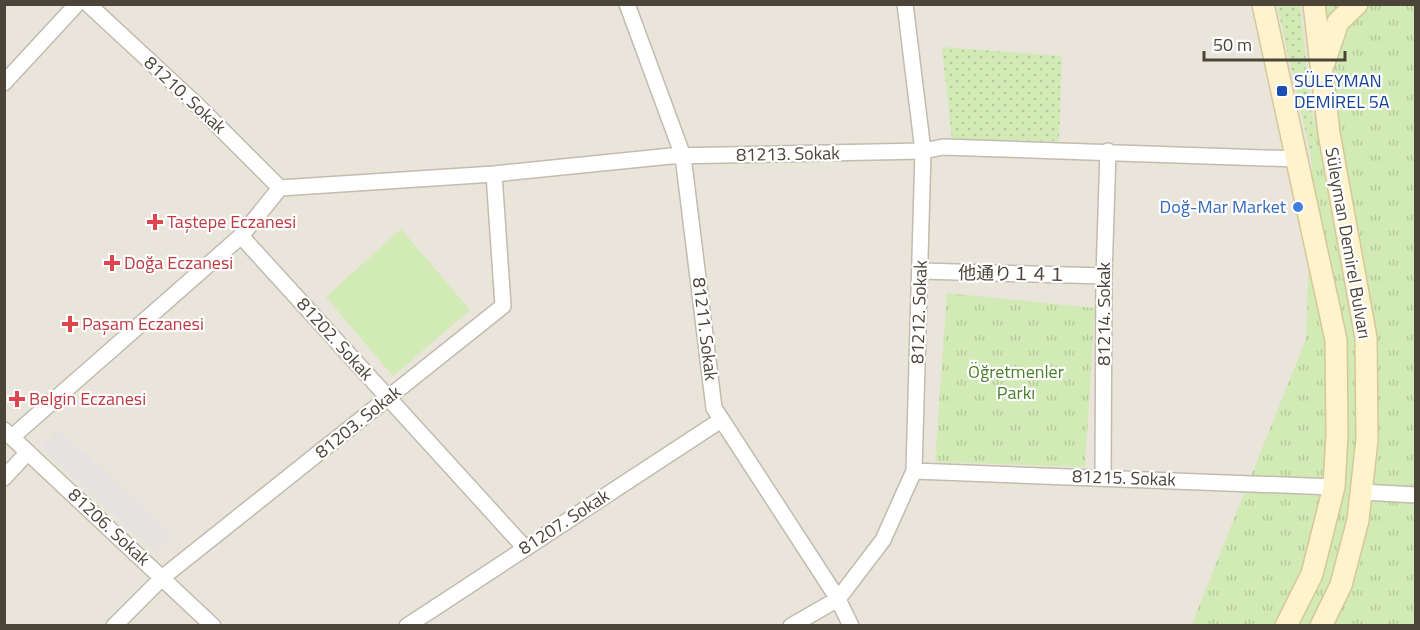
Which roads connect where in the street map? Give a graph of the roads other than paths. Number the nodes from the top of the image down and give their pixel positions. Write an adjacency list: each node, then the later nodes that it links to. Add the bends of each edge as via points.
1 (77, 4): 9 (street)
2 (88, 4): 15 (street, 81210. Sokak)
3 (627, 4): 12 (street, 81211. Sokak)
4 (905, 4): 10 (street, 81212. Sokak)
5 (1263, 4): 13 (main road, Süleyman Demirel Bulvarı)
6 (1314, 4): 8 (main road, Süleyman Demirel Bulvarı)
7 (1357, 4): 8 (main road, via 1338,22)
8 (1322, 69): 27 (main road, Süleyman Demirel Bulvarı, via 1329,133 1366,338 1367,440)
9 (4, 83)
10 (923, 151): 11 (street, 81213. Sokak, via 944,147); 12 (street, 81213. Sokak); 17 (street, 81212. Sokak)
11 (1108, 151): 13 (street, 81213. Sokak); 18 (street, 81214. Sokak)
12 (683, 156): 14 (street, 81213. Sokak); 20 (street, 81211. Sokak, via 714,408)
13 (1297, 159): 26 (main road, Süleyman Demirel Bulvarı, via 1336,340)
14 (495, 174): 15 (street, 81213. Sokak); 19 (street, 81203. Sokak, via 502,306)
15 (280, 188): 16 (street)
16 (242, 236): 19 (street, 81202. Sokak); 21 (street)
17 (921, 271): 18 (street, 他通り１４１); 23 (street, 81212. Sokak)
18 (1104, 276): 24 (street, 81214. Sokak)
19 (388, 398): 29 (street, 81202. Sokak); 30 (street, 81203. Sokak)
20 (721, 420): 29 (street, 81207. Sokak); 31 (street, 81211. Sokak)
21 (8, 433): 22 (street, 81206. Sokak)
22 (28, 452): 25 (street); 30 (street, 81206. Sokak)
23 (914, 471): 24 (street, 81215. Sokak); 31 (street, 81212. Sokak, via 883,540)
24 (1103, 477): 26 (street, 81215. Sokak)
25 (4, 478)
26 (1334, 487): 37 (main road, Süleyman Demirel Bulvarı, via 1312,574)
27 (1362, 492): 28 (street); 38 (main road, Süleyman Demirel Bulvarı, via 1341,585)
28 (1416, 495)
29 (525, 548): 34 (street, 81207. Sokak)
30 (163, 577): 32 (street, 81203. Sokak); 33 (street, 81206. Sokak)
31 (838, 599): 35 (street); 36 (street, 81211. Sokak)
32 (114, 626)
33 (213, 626)
34 (407, 626)
35 (791, 626)
36 (851, 626)
37 (1286, 626)
38 (1321, 626)

